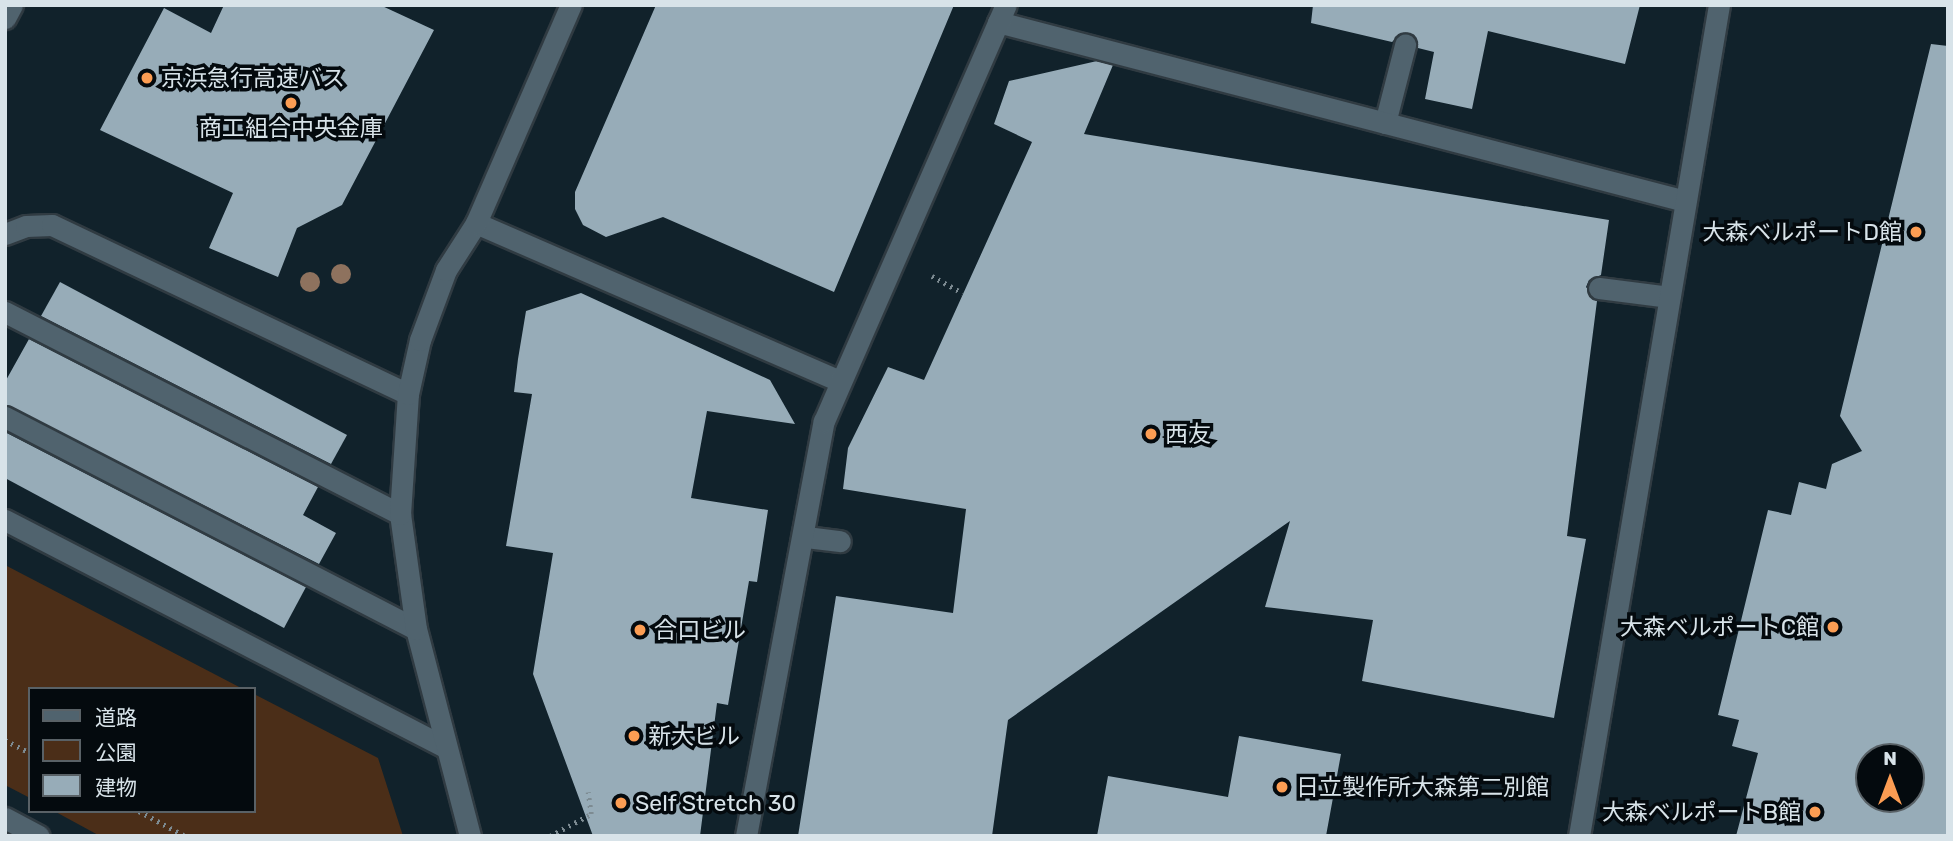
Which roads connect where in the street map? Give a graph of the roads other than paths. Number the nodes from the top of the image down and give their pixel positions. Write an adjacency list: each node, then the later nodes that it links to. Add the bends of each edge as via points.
1 (12, 5): 5 (street)
2 (571, 5): 9 (street)
3 (1719, 5): 8 (street)
4 (1002, 14): 7 (street); 14 (street)
5 (5, 18)
6 (1405, 45): 7 (street)
7 (1385, 123): 8 (street)
8 (1685, 201): 12 (street)
9 (476, 223): 14 (street); 15 (street, via 446,271 420,340)
10 (5, 234): 15 (street, via 26,226 51,225)
11 (1599, 288): 12 (street)
12 (1669, 297): 27 (street)
13 (5, 312): 17 (street)
14 (840, 381): 19 (street, via 824,421)
15 (408, 394): 17 (street)
16 (5, 418): 21 (street)
17 (400, 514): 21 (street)
18 (5, 520): 22 (street)
19 (806, 537): 20 (street); 26 (street)
20 (839, 541)
21 (416, 629): 22 (street)
22 (446, 748): 25 (street)
23 (5, 818): 24 (street)
24 (39, 836)
25 (470, 836)
26 (746, 836)
27 (1579, 836)

